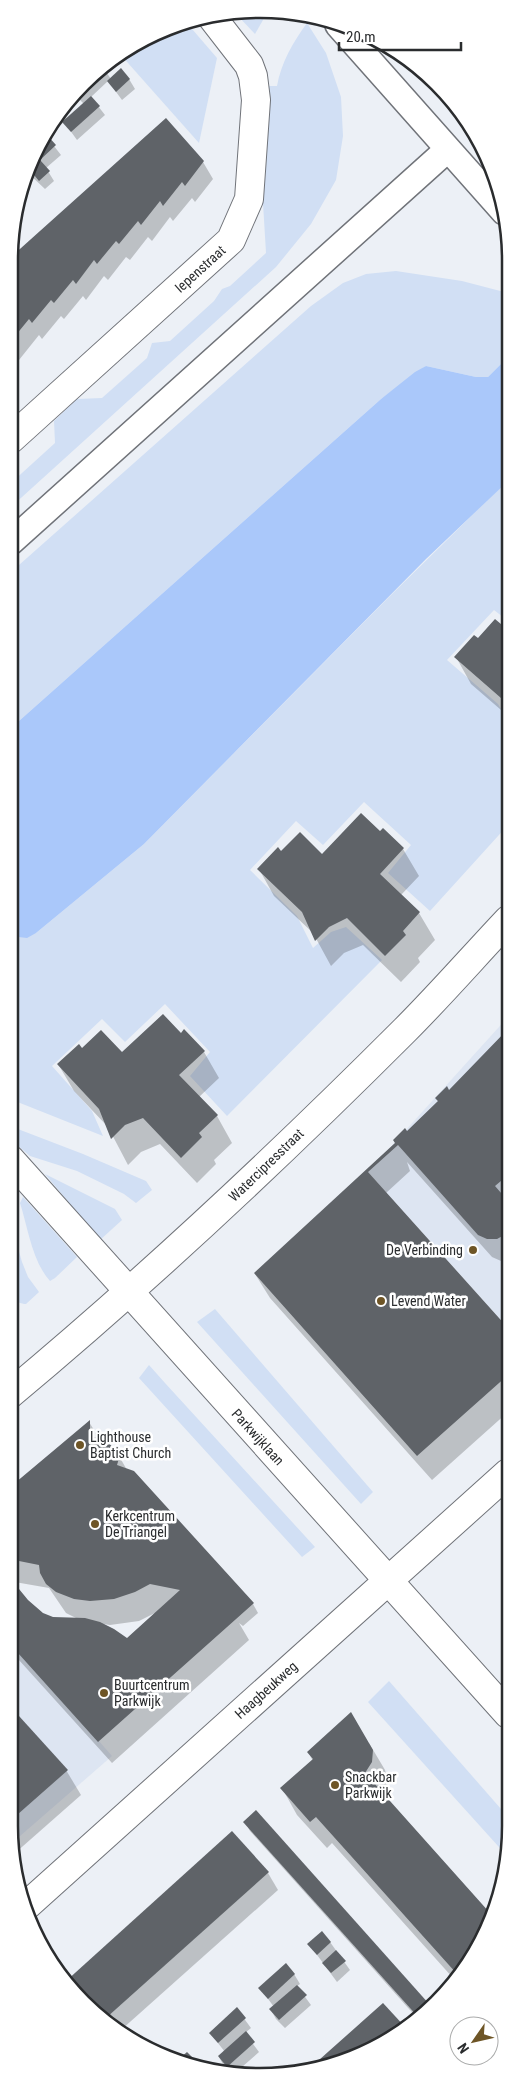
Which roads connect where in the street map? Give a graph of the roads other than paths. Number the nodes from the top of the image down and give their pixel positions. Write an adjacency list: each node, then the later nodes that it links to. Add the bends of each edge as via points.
1 (215, 22): 5 (street, Iepenstraat, via 249,65 254,76 256,100 248,199 231,240)
2 (345, 33): 3 (lane)
3 (447, 150): 4 (lane); 6 (lane)
4 (494, 201)
5 (18, 433)
6 (18, 535)
7 (502, 926): 9 (street, Watercipresstraat, via 405,1030 215,1214)
8 (18, 1168): 9 (street, Parkwijklaan)
9 (127, 1291): 10 (street, Watercipresstraat); 12 (street, Parkwijklaan)
10 (18, 1387)
11 (502, 1478): 12 (street, Haagbeukweg)
12 (388, 1581): 13 (street, Parkwijklaan); 14 (street, Haagbeukweg)
13 (502, 1707)
14 (30, 1904)

